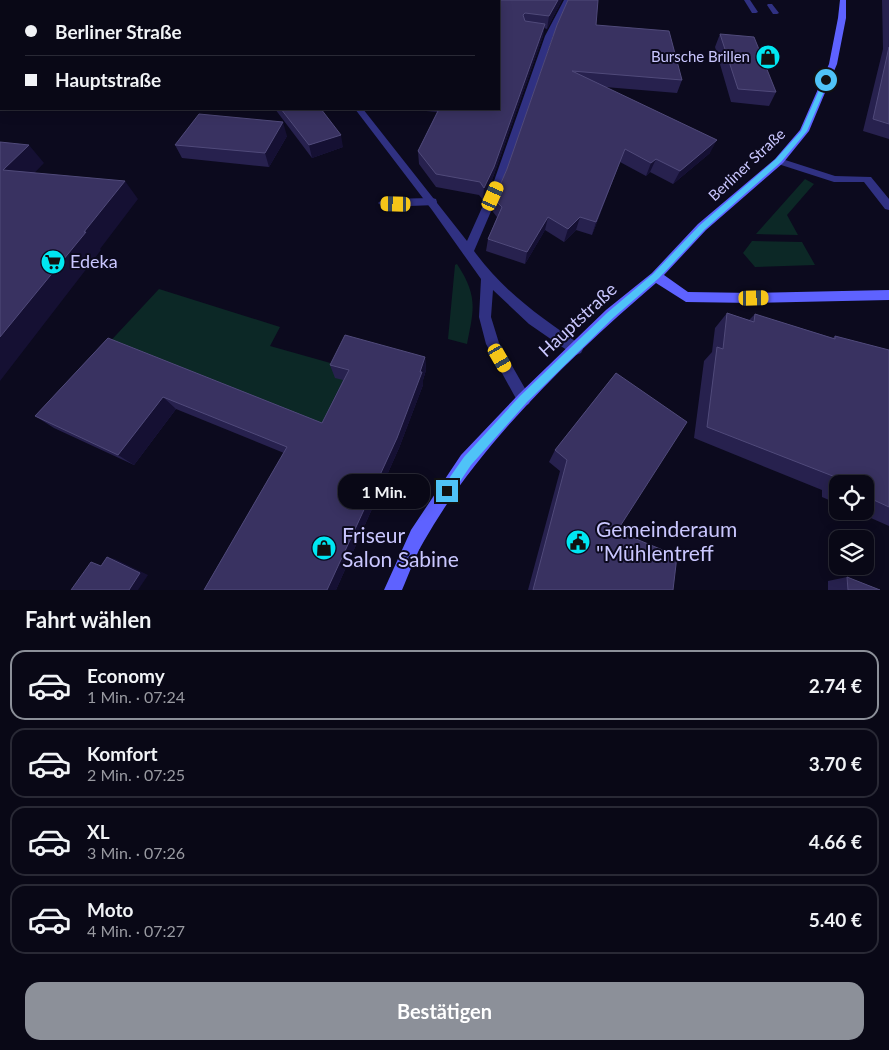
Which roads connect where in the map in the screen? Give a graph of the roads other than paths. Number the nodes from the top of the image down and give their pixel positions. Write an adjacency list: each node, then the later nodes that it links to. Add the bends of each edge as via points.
1 (567, 0): 8 (street)
2 (748, 0): 5 (street)
3 (843, 0): 10 (main road, Berliner Straße, via 833,64 804,131)
4 (770, 5): 6 (street)
5 (754, 12)
6 (775, 13)
7 (539, 31): 8 (street)
8 (550, 33): 14 (street, via 499,181)
9 (361, 110): 11 (street)
10 (779, 160): 13 (street, via 834,179 867,179); 15 (main road, Berliner Straße, via 702,227)
11 (432, 202): 12 (street); 14 (street)
12 (384, 203)
13 (889, 206)
14 (468, 251): 16 (street)
15 (656, 276): 17 (main road, via 686,297); 18 (main road, Hauptstraße)
16 (487, 278): 18 (street, via 534,320); 19 (street, via 485,317 490,335)
17 (889, 296)
18 (576, 349): 19 (main road, Hauptstraße)
19 (524, 399): 20 (main road, Hauptstraße, via 467,461 417,536)
20 (393, 590)

